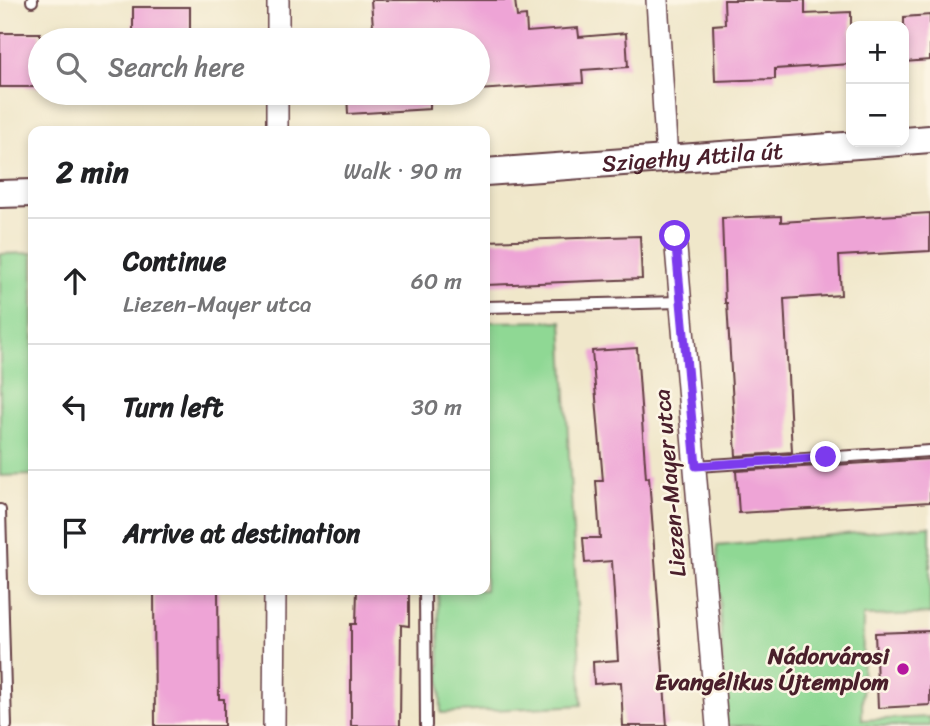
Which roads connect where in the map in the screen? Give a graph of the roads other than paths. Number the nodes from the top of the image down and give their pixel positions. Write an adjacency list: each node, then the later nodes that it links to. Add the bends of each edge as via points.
1 (278, 0): 3 (street)
2 (657, 0): 9 (street)
3 (278, 28)
4 (277, 105): 5 (street)
5 (277, 126)
6 (930, 139): 7 (street, Szigethy Attila út)
7 (909, 141)
8 (846, 146): 9 (street, Szigethy Attila út)
9 (667, 160): 10 (street, Szigethy Attila út)
10 (490, 172)
11 (28, 193): 12 (street)
12 (0, 194)
13 (675, 236): 14 (street, Liezen-Mayer utca)
14 (680, 302): 15 (lane); 17 (street, Liezen-Mayer utca)
15 (490, 307)
16 (930, 451): 17 (lane)
17 (696, 466): 24 (street, Liezen-Mayer utca)
18 (0, 510): 21 (lane)
19 (275, 595): 22 (street)
20 (425, 595): 23 (lane)
21 (6, 726)
22 (274, 726)
23 (426, 726)
24 (717, 726)

